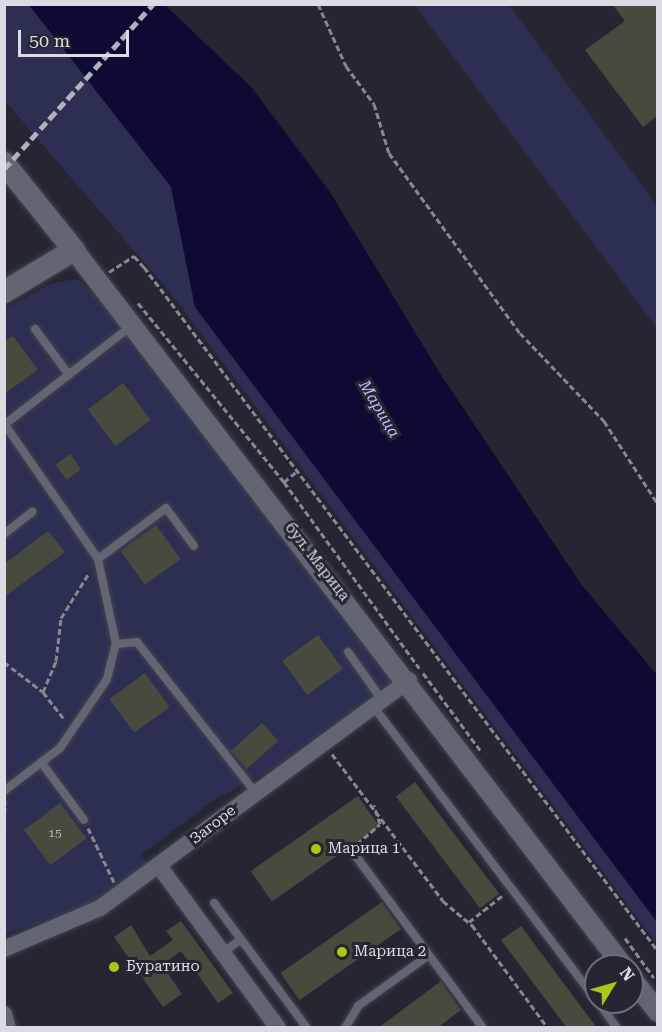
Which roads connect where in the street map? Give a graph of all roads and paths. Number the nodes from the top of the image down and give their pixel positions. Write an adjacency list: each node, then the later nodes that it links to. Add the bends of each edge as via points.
1 (318, 4): 13 (path, via 346,66 374,104 389,153 520,333 604,421)
2 (4, 163): 3 (main road, бул. Марица)
3 (74, 250): 4 (street, бул. Марица); 5 (main road)
4 (107, 274): 7 (street, бул. Марица); 11 (path, via 134,256)
5 (4, 292)
6 (132, 296): 12 (path)
7 (134, 324): 9 (lane); 21 (street, бул. Марица)
8 (35, 328): 9 (lane)
9 (69, 375): 10 (lane)
10 (5, 425): 17 (lane)
11 (297, 471): 12 (path); 42 (path)
12 (284, 482): 26 (path)
13 (657, 504)
14 (32, 512): 15 (lane)
15 (4, 534)
16 (194, 546): 17 (lane, via 166,508)
17 (98, 559): 18 (lane); 22 (path, via 61,618 56,661)
18 (117, 644): 24 (lane, via 107,679); 28 (lane, via 137,642 153,656)
19 (348, 652): 23 (lane)
20 (4, 662): 22 (path)
21 (408, 680): 23 (street, Загоре); 44 (street, бул. Марица)
22 (43, 692): 24 (path)
23 (377, 703): 25 (street, Загоре); 35 (lane)
24 (72, 730): 27 (lane)
25 (324, 743): 28 (street, Загоре); 30 (path)
26 (486, 757)
27 (41, 762): 29 (lane); 31 (lane)
28 (255, 792): 34 (street, Загоре)
29 (4, 793): 33 (path)
30 (374, 805): 32 (path, via 380,824 353,847); 38 (path, via 443,901)
31 (84, 820): 36 (path)
32 (355, 855): 45 (lane)
33 (4, 858)
34 (159, 867): 36 (street, Загоре); 43 (street)
35 (511, 888): 38 (path); 46 (lane)
36 (120, 894): 41 (street, Загоре)
37 (214, 903): 40 (lane)
38 (469, 922): 57 (path)
39 (619, 934): 47 (path)
40 (241, 939): 43 (lane); 54 (lane)
41 (4, 949)
42 (657, 951)
43 (223, 953): 53 (street)
44 (614, 954)
45 (429, 955): 55 (lane, via 358,1006); 56 (lane)
46 (584, 984)
47 (657, 985)
48 (644, 995): 49 (street)
49 (657, 1012)
50 (4, 1014): 52 (street)
51 (607, 1014): 58 (lane)
52 (8, 1028)
53 (278, 1028)
54 (307, 1028)
55 (345, 1028)
56 (483, 1028)
57 (548, 1028)
58 (617, 1028)

